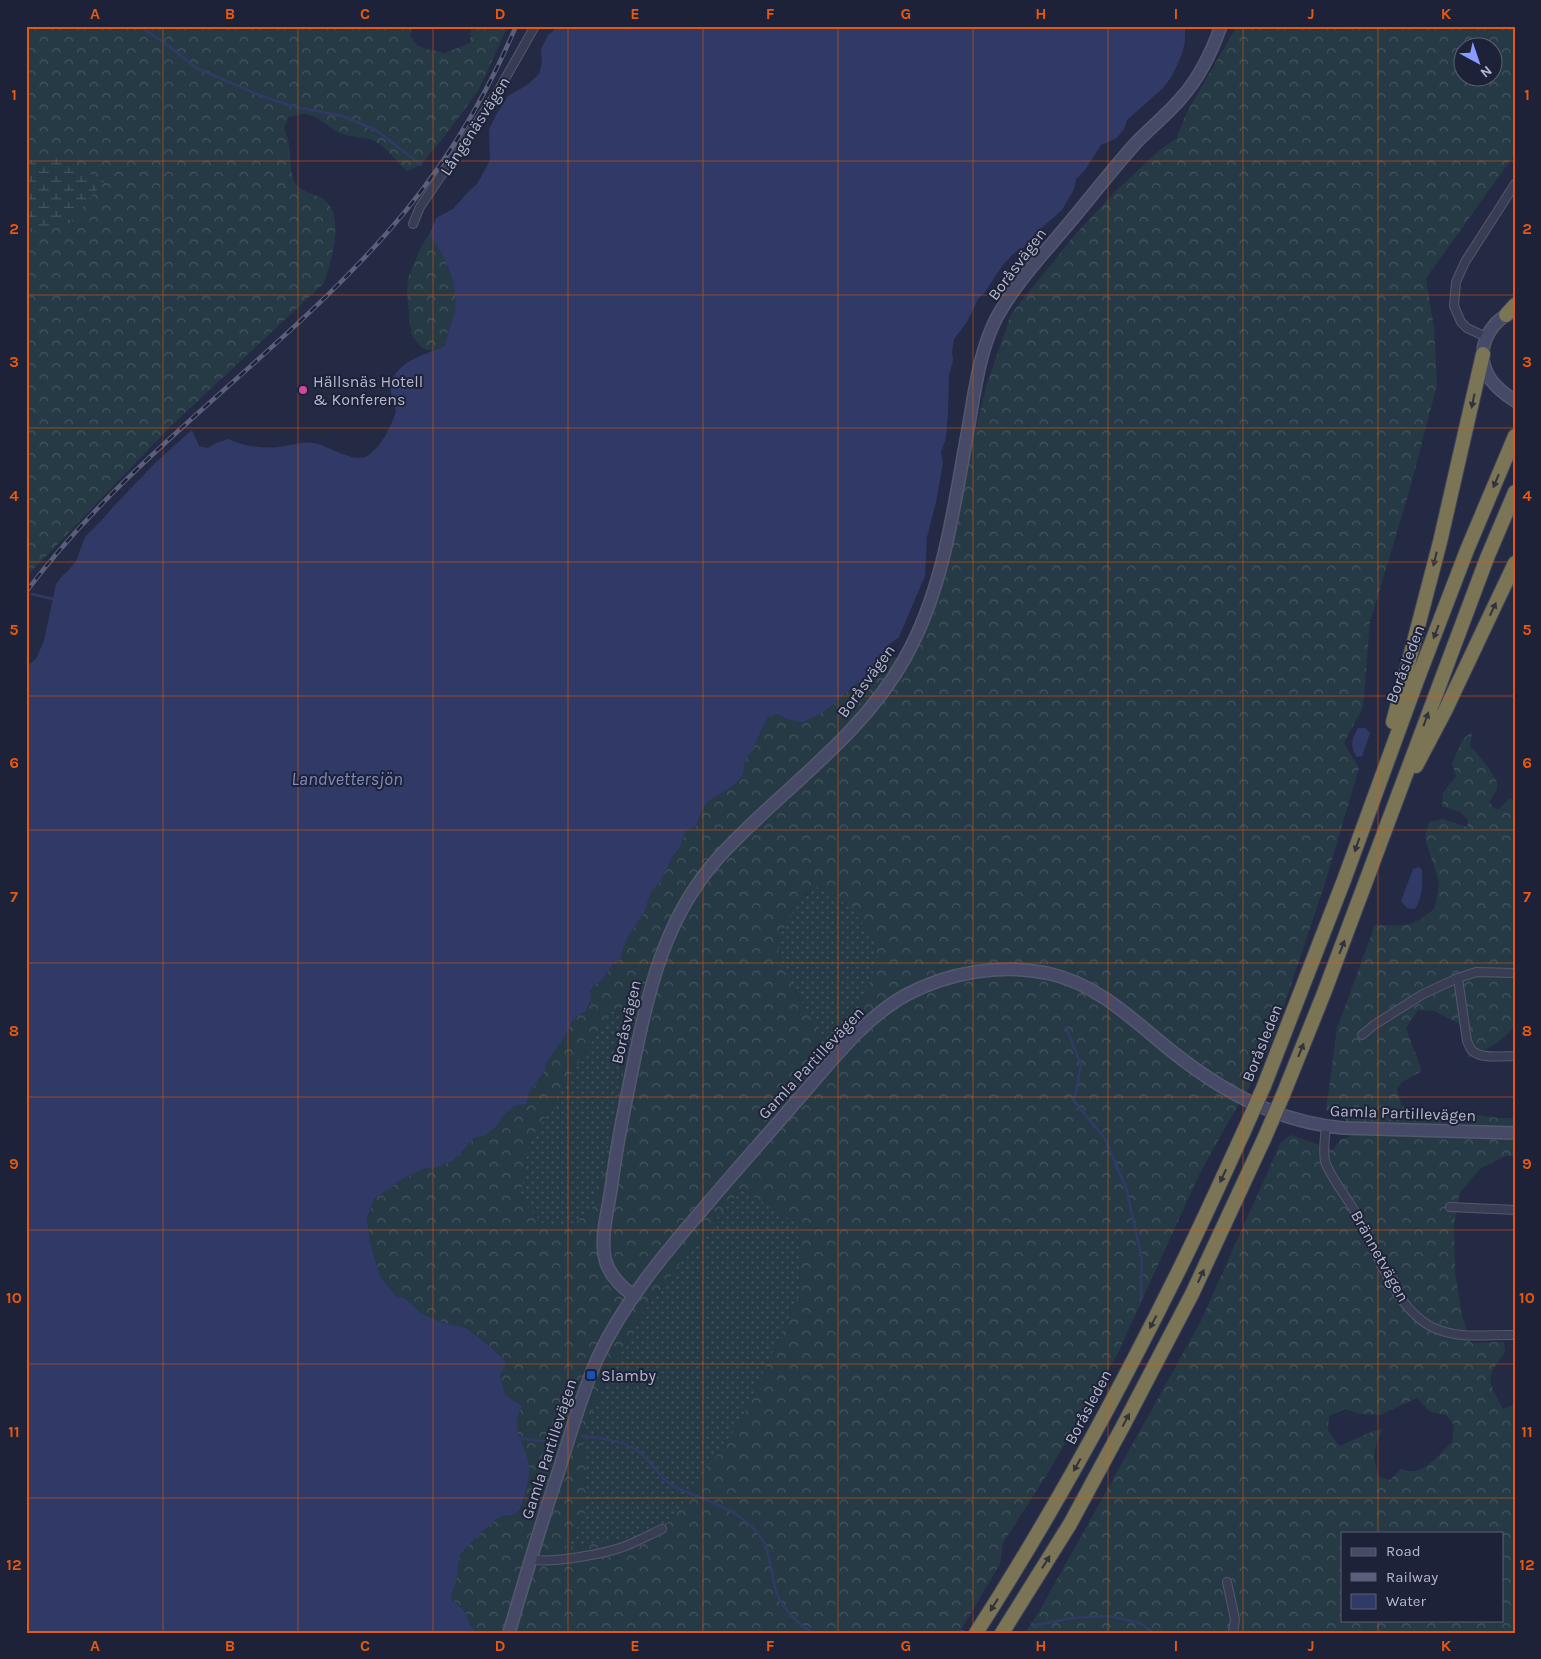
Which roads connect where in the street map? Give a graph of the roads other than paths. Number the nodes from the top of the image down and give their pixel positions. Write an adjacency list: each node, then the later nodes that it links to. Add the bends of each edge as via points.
1 (535, 26): 4 (street, Långenäsvägen, via 497,93 420,207)
2 (1222, 26): 22 (street, Boråsvägen, via 1185,94 1110,172 1035,262 996,320 975,391 940,572 925,618 895,674 848,733 716,860 685,903 669,935 645,1004 603,1234 608,1269)
3 (1515, 184): 6 (street, via 1464,262 1456,282 1454,306 1461,322)
4 (413, 224)
5 (1512, 310): 6 (street)
6 (1486, 337): 7 (street)
7 (1483, 354): 8 (street, via 1484,365 1496,386); 12 (highway, one-way to 12, via 1440,542)
8 (1515, 401)
9 (1515, 436): 12 (highway, Boråsleden, one-way to 12, via 1467,550)
10 (1515, 492): 13 (highway, one-way to 10)
11 (1515, 563): 13 (highway, one-way to 11, via 1445,711)
12 (1373, 799): 28 (highway, Boråsleden, one-way to 28, bridge, via 1264,1086 1172,1285 1051,1512)
13 (1393, 809): 29 (highway, one-way to 13, bridge, via 1070,1524 1192,1294 1283,1095)
14 (1515, 973): 15 (street, via 1476,972)
15 (1458, 978): 16 (street, via 1424,994); 17 (street, via 1471,1049 1487,1056)
16 (1362, 1035)
17 (1515, 1056)
18 (1326, 1126): 19 (street, Gamla Partillevägen); 22 (street, Gamla Partillevägen, via 1260,1107 1217,1085 1119,1008 1078,983 1032,971 999,969 967,973 922,987 903,997 852,1038 681,1235); 23 (street, Brännetvägen, via 1324,1153 1330,1172 1399,1295 1415,1314 1430,1326 1458,1336)
19 (1515, 1133)
20 (1450, 1207): 21 (street)
21 (1515, 1210)
22 (634, 1296): 25 (street, Gamla Partillevägen, via 609,1336 591,1375)
23 (1515, 1335)
24 (662, 1529): 25 (street, via 622,1548 557,1560)
25 (530, 1559): 27 (street, Gamla Partillevägen)
26 (1227, 1582): 30 (street, via 1235,1619)
27 (509, 1633)
28 (976, 1633)
29 (1002, 1633)
30 (1233, 1633)

